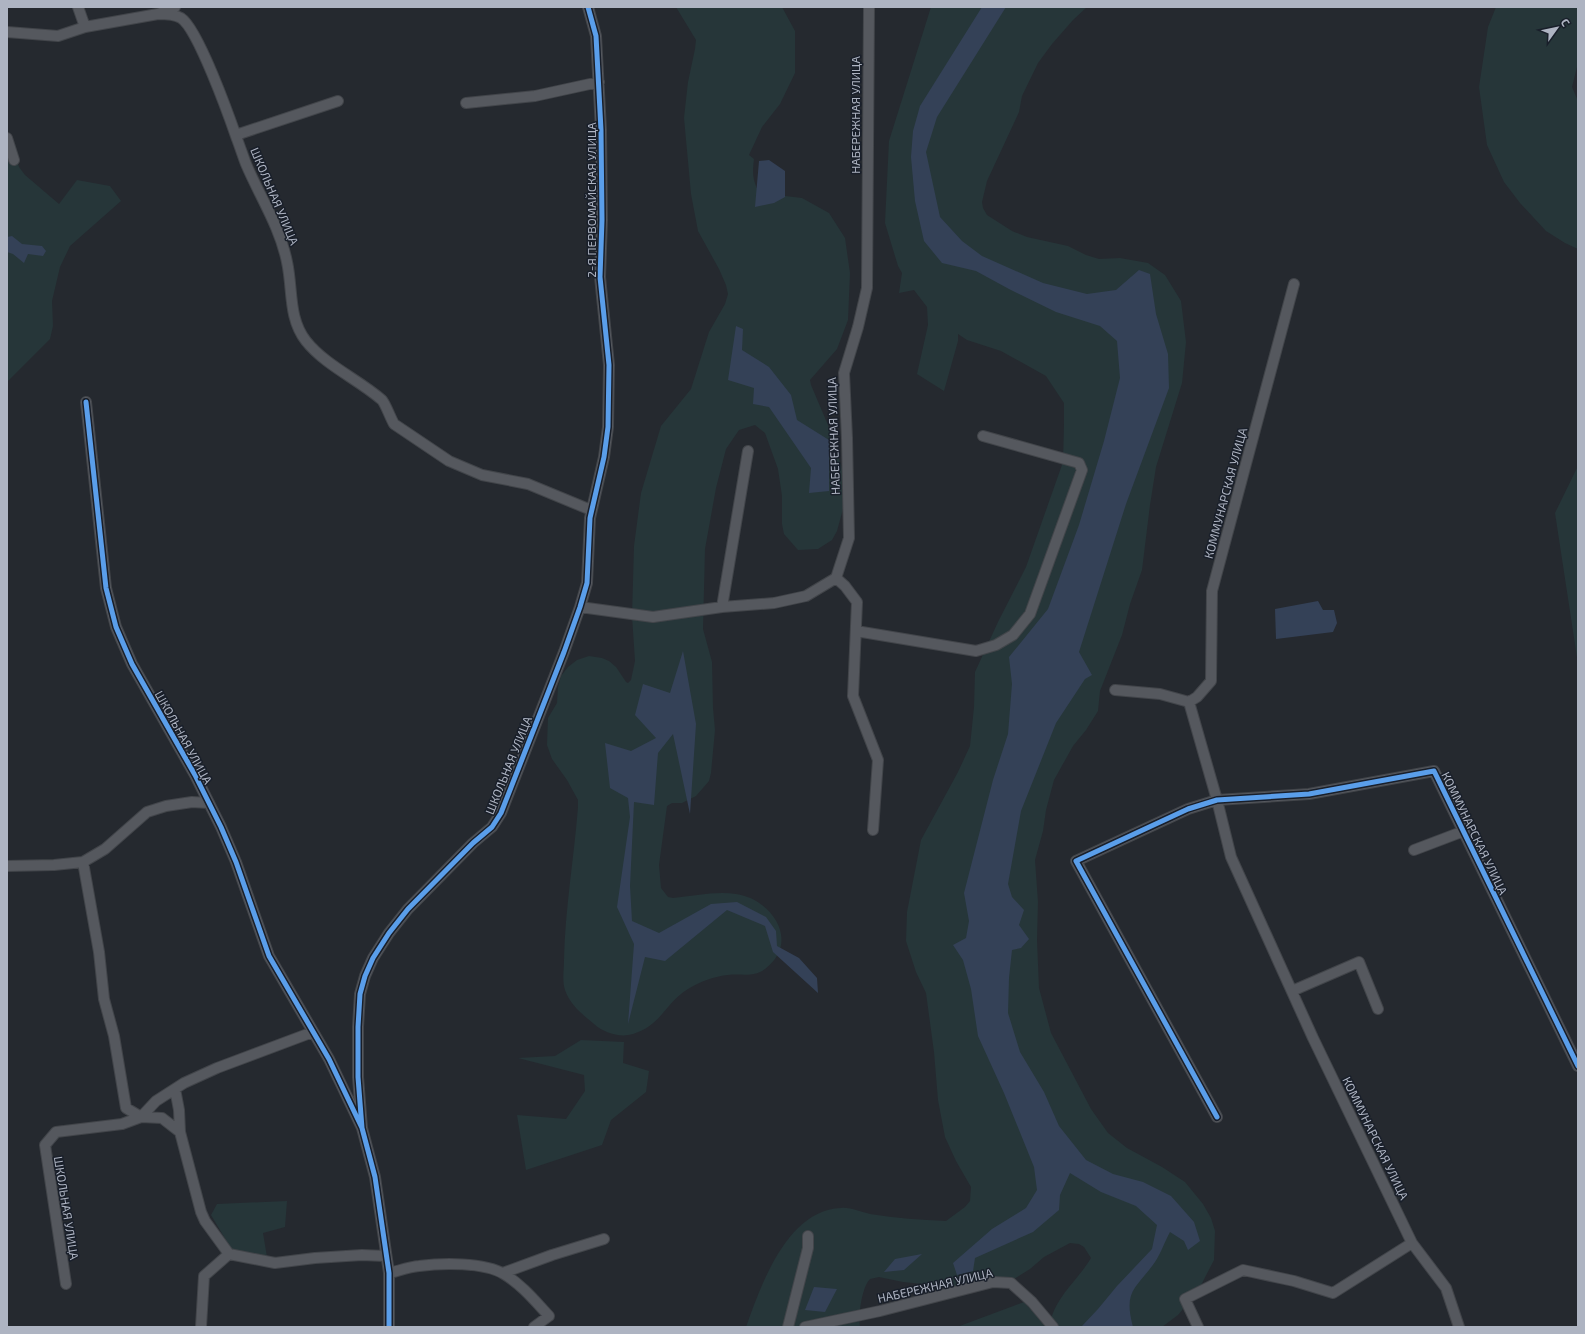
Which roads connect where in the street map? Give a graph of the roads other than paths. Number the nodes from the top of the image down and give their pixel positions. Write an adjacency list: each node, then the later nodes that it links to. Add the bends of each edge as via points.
1 (78, 7): 6 (street)
2 (175, 7): 5 (street, ШКОЛЬНАЯ УЛИЦА)
3 (588, 7): 8 (street, 2-Я ПЕРВОМАЙСКАЯ УЛИЦА, via 596,36)
4 (869, 7): 19 (street, НАБЕРЕЖНАЯ УЛИЦА, via 867,288 844,373 849,538)
5 (158, 14): 6 (street, ШКОЛЬНАЯ УЛИЦА); 11 (street, ШКОЛЬНАЯ УЛИЦА, via 182,19 196,37)
6 (85, 27): 7 (street, ШКОЛЬНАЯ УЛИЦА, via 58,36)
7 (7, 32)
8 (599, 82): 10 (street, via 535,96); 18 (street, 2-Я ПЕРВОМАЙСКАЯ УЛИЦА, via 602,220 600,277 610,395 604,457)
9 (338, 101): 11 (street)
10 (466, 103)
11 (236, 135): 18 (street, ШКОЛЬНАЯ УЛИЦА, via 246,164 274,220 282,243 288,262 294,319 306,340 326,360 384,401 394,424 449,461 482,475 528,484)
12 (7, 138): 13 (street)
13 (14, 160)
14 (1294, 284): 25 (street, КОММУНАРСКАЯ УЛИЦА, via 1212,591 1212,680)
15 (86, 402): 27 (street, ШКОЛЬНАЯ УЛИЦА, via 106,588 116,627 132,664)
16 (982, 436): 23 (street, via 1079,463 1082,470 1030,614 1013,635 996,645 976,650)
17 (748, 451): 22 (street)
18 (591, 510): 20 (street, 2-Я ПЕРВОМАЙСКАЯ УЛИЦА)
19 (836, 578): 22 (street, via 806,596 774,603); 23 (street, via 857,602)
20 (587, 583): 21 (street, ШКОЛЬНАЯ УЛИЦА)
21 (580, 607): 22 (street, via 653,617); 40 (street, ШКОЛЬНАЯ УЛИЦА, via 501,812 492,827 467,848 408,909 389,933 365,976 360,994 358,1028)
22 (722, 607)
23 (856, 631): 28 (street, via 853,696 878,760)
24 (1115, 690): 25 (street, via 1160,694)
25 (1189, 702): 26 (street, КОММУНАРСКАЯ УЛИЦА)
26 (1217, 800): 29 (street, КОММУНАРСКАЯ УЛИЦА, via 1309,794 1434,771); 33 (street, КОММУНАРСКАЯ УЛИЦА, via 1231,857); 39 (street, КОММУНАРСКАЯ УЛИЦА, via 1188,809 1076,862)
27 (209, 803): 31 (street, via 192,802 147,812 105,849); 35 (street, ШКОЛЬНАЯ УЛИЦА, via 236,862 269,956)
28 (873, 830)
29 (1464, 831): 30 (street); 36 (street, КОММУНАРСКАЯ УЛИЦА)
30 (1414, 850)
31 (83, 862): 32 (street); 38 (street, via 99,952 104,998 114,1036 126,1108)
32 (7, 866)
33 (1292, 991): 34 (street, via 1359,962); 44 (street, КОММУНАРСКАЯ УЛИЦА)
34 (1378, 1009)
35 (313, 1032): 37 (street, via 217,1068); 40 (street, ШКОЛЬНАЯ УЛИЦА)
36 (1578, 1066)
37 (175, 1089): 38 (street, via 156,1101); 41 (street)
38 (141, 1117): 41 (street, ШКОЛЬНАЯ УЛИЦА, via 162,1118); 49 (street, ШКОЛЬНАЯ УЛИЦА, via 122,1124 56,1132 44,1145)
39 (1217, 1118)
40 (362, 1128): 46 (street, ШКОЛЬНАЯ УЛИЦА, via 375,1177)
41 (180, 1132): 45 (street, via 201,1212)
42 (808, 1236): 53 (street, via 808,1248)
43 (604, 1239): 47 (street)
44 (1412, 1243): 56 (street, via 1334,1293 1244,1270 1185,1299); 57 (street, КОММУНАРСКАЯ УЛИЦА, via 1446,1288)
45 (229, 1254): 46 (street, via 275,1263 362,1255); 50 (street, via 204,1276)
46 (385, 1256): 48 (street, ШКОЛЬНАЯ УЛИЦА)
47 (503, 1273): 48 (street, via 468,1264 418,1266); 52 (street, via 526,1291 549,1316)
48 (389, 1274): 51 (street, ШКОЛЬНАЯ УЛИЦА)
49 (66, 1284)
50 (201, 1327)
51 (389, 1327)
52 (534, 1327)
53 (788, 1327)
54 (805, 1327): 55 (street, НАБЕРЕЖНАЯ УЛИЦА, via 993,1282 1011,1283 1032,1302)
55 (1053, 1327)
56 (1198, 1327)
57 (1459, 1327)

